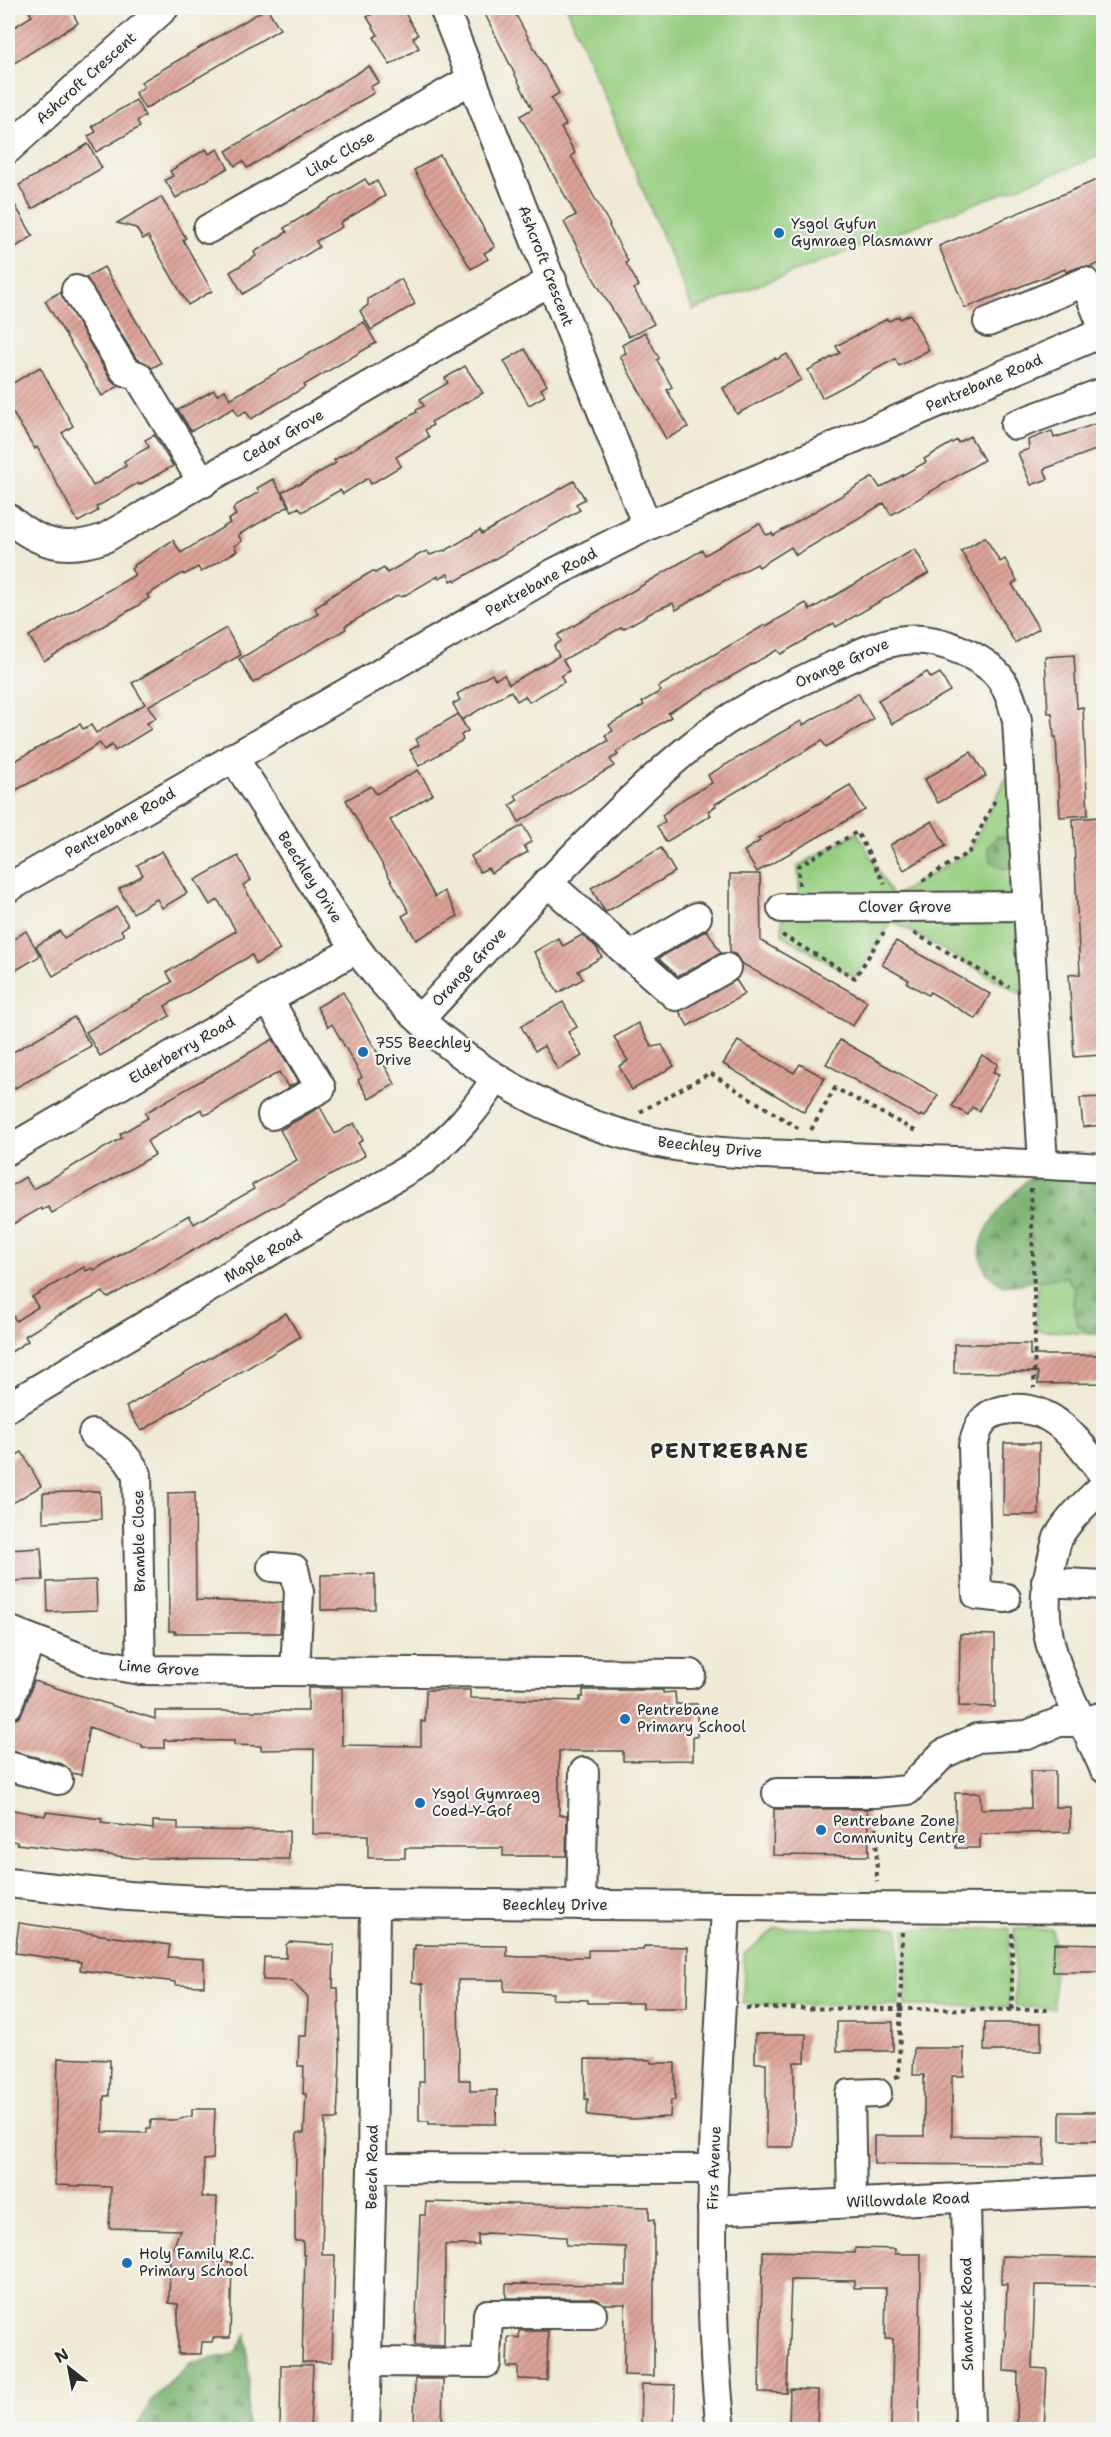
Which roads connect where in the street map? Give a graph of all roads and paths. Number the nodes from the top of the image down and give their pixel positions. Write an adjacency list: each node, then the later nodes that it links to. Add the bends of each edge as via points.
1 (164, 8): 4 (street, Ashcroft Crescent)
2 (444, 8): 3 (street, Ashcroft Crescent)
3 (472, 79): 5 (street, Lilac Close); 7 (street, Ashcroft Crescent)
4 (8, 149)
5 (208, 229)
6 (1094, 278): 9 (street); 10 (street)
7 (552, 280): 13 (street, Cedar Grove); 15 (street, Ashcroft Crescent)
8 (76, 290): 13 (street, via 125,371 138,375)
9 (988, 322)
10 (1104, 331): 15 (street, Pentrebane Road)
11 (1104, 392): 12 (street)
12 (1016, 425)
13 (203, 483): 14 (street, Cedar Grove, via 119,531 90,543 47,543 24,533)
14 (8, 518)
15 (647, 526): 16 (street, Pentrebane Road, via 554,573)
16 (233, 757): 19 (street, Pentrebane Road); 25 (street, Beechley Drive)
17 (1020, 763): 18 (street, Orange Grove, via 1017,720 1010,692 992,668 947,644 893,640 767,696 715,729 670,764); 20 (street, Orange Grove); 21 (path, via 1004,782 969,852 906,891)
18 (547, 882): 26 (street); 30 (street, Orange Grove)
19 (8, 888)
20 (1028, 906): 21 (street, Clover Grove); 29 (street, Orange Grove)
21 (898, 907): 22 (street, Clover Grove)
22 (782, 908)
23 (697, 917): 26 (street)
24 (912, 932): 29 (path)
25 (356, 949): 28 (street, Elderberry Road); 30 (street, Beechley Drive)
26 (630, 956): 27 (street, via 676,996)
27 (726, 968)
28 (268, 1000): 32 (street, via 321,1088); 35 (street, Elderberry Road)
29 (1033, 1001): 36 (street, Orange Grove)
30 (420, 1019): 31 (street, Beechley Drive, via 473,1064)
31 (496, 1078): 33 (street, Beechley Drive, via 554,1109); 38 (street, Maple Road, via 479,1106 424,1160)
32 (272, 1115)
33 (608, 1130): 34 (path, via 711,1073 808,1134 836,1088); 36 (street, Beechley Drive, via 675,1146 737,1152)
34 (920, 1134)
35 (8, 1150)
36 (1037, 1164): 37 (street, Beechley Drive); 39 (path)
37 (1104, 1168)
38 (8, 1407)
39 (1034, 1409): 41 (street, via 1056,1421); 46 (street, via 992,1413 978,1427 973,1446 977,1595)
40 (93, 1434): 48 (street, Bramble Close, via 118,1447 137,1475)
41 (1104, 1475)
42 (1104, 1486): 44 (street, via 1058,1537)
43 (272, 1567): 49 (street, via 294,1569 299,1592)
44 (1046, 1582): 45 (street); 52 (street, via 1047,1634 1059,1672)
45 (1104, 1585)
46 (1006, 1598)
47 (19, 1635): 48 (street, Lime Grove, via 91,1662); 51 (street)
48 (141, 1670): 49 (street, Lime Grove)
49 (287, 1672): 50 (street, Lime Grove)
50 (692, 1674)
51 (8, 1705)
52 (1093, 1719): 54 (street); 58 (street, via 1059,1722 1027,1735 977,1738 943,1754 908,1790)
53 (8, 1766): 56 (street)
54 (1104, 1768)
55 (584, 1772): 61 (street)
56 (58, 1780)
57 (777, 1793): 58 (street)
58 (875, 1793): 63 (path)
59 (8, 1882): 60 (street, Beechley Drive, via 174,1900)
60 (375, 1904): 61 (street, Beechley Drive); 71 (street, Beech Road)
61 (580, 1905): 62 (street, Beechley Drive)
62 (726, 1906): 63 (street, Beechley Drive); 66 (street, Firs Avenue)
63 (890, 1907): 64 (street, Beechley Drive); 67 (path)
64 (1012, 1908): 65 (street, Beechley Drive); 68 (path)
65 (1104, 1909)
66 (721, 2008): 67 (path); 72 (street, Firs Avenue)
67 (902, 2009): 68 (path); 70 (path, via 899,2076 884,2078)
68 (1012, 2010): 69 (path)
69 (1052, 2010)
70 (877, 2093): 75 (street, via 850,2094)
71 (372, 2168): 72 (street); 78 (street, Beech Road)
72 (714, 2169): 76 (street, Firs Avenue)
73 (1104, 2191): 74 (street, Willowdale Road)
74 (966, 2198): 75 (street, Willowdale Road); 81 (street, Shamrock Road)
75 (852, 2202): 76 (street, Willowdale Road)
76 (712, 2210): 80 (street, Firs Avenue, via 715,2370)
77 (592, 2314): 78 (street, via 488,2314 486,2374)
78 (366, 2362): 79 (street, Beech Road)
79 (365, 2430)
80 (721, 2430)
81 (970, 2430)

